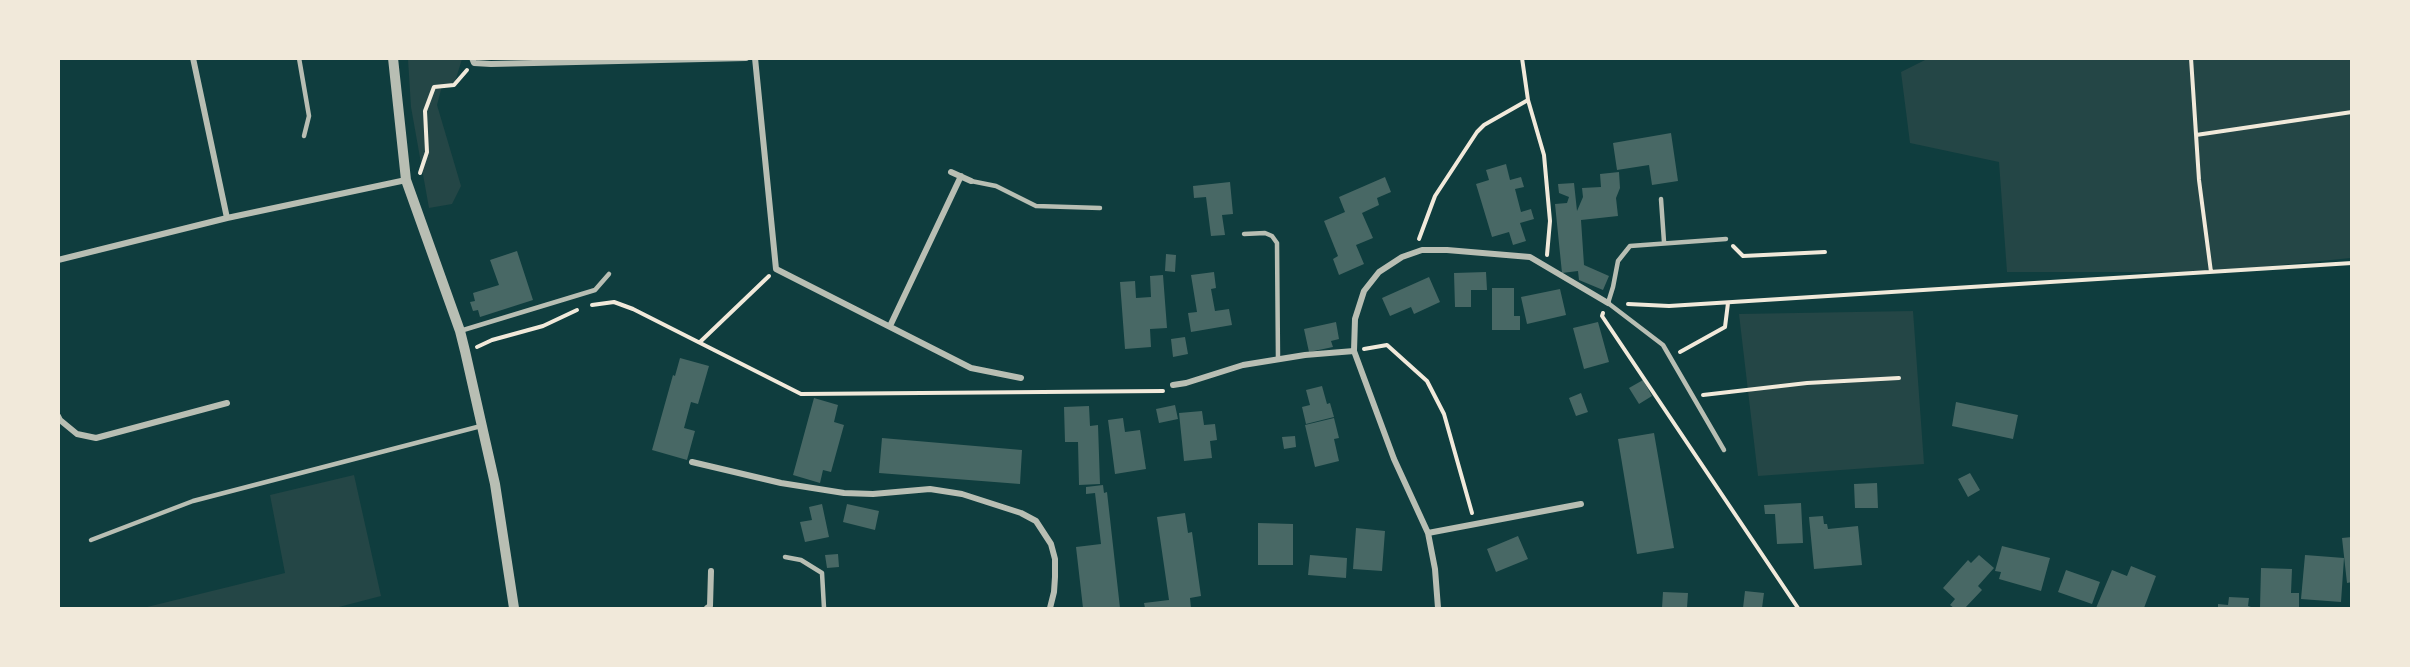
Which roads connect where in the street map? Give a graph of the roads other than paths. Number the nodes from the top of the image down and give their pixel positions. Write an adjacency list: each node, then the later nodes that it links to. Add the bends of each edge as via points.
1 (193, 58): 14 (street)
2 (299, 58): 7 (lane, via 309,116)
3 (393, 58): 10 (street)
4 (746, 58): 6 (street)
5 (755, 58): 21 (street, via 776,269)
6 (473, 61)
7 (304, 136)
8 (951, 172): 9 (street)
9 (961, 176): 11 (street); 21 (street)
10 (406, 180): 14 (street); 22 (street)
11 (971, 181): 13 (lane, via 996,186 1036,206)
12 (1661, 199): 17 (lane)
13 (1100, 208)
14 (227, 218): 18 (street)
15 (1244, 234): 24 (lane, via 1265,233 1277,243)
16 (1726, 239): 17 (lane)
17 (1664, 242): 20 (lane, via 1630,246 1623,252)
18 (58, 260)
19 (609, 274): 22 (lane, via 595,290)
20 (1608, 303): 23 (street, via 1530,257 1422,250 1397,260 1370,283 1354,319); 30 (lane, via 1653,336 1672,357)
21 (890, 326): 25 (street, via 971,368)
22 (460, 331): 29 (street)
23 (1354, 351): 24 (street); 33 (street, via 1394,459)
24 (1278, 359): 26 (street)
25 (1021, 378)
26 (1173, 384)
27 (227, 403): 28 (street, via 96,438 77,434)
28 (58, 416)
29 (484, 425): 34 (lane, via 193,501); 37 (street)
30 (1724, 450)
31 (692, 462): 40 (street, via 844,493 930,489 962,494 1021,513 1036,521 1051,544 1055,577)
32 (1581, 504): 33 (street)
33 (1428, 533): 41 (street)
34 (91, 540)
35 (785, 557): 39 (lane, via 801,560 822,573)
36 (711, 572): 38 (street)
37 (514, 609)
38 (707, 609)
39 (824, 609)
40 (1050, 609)
41 (1438, 609)

